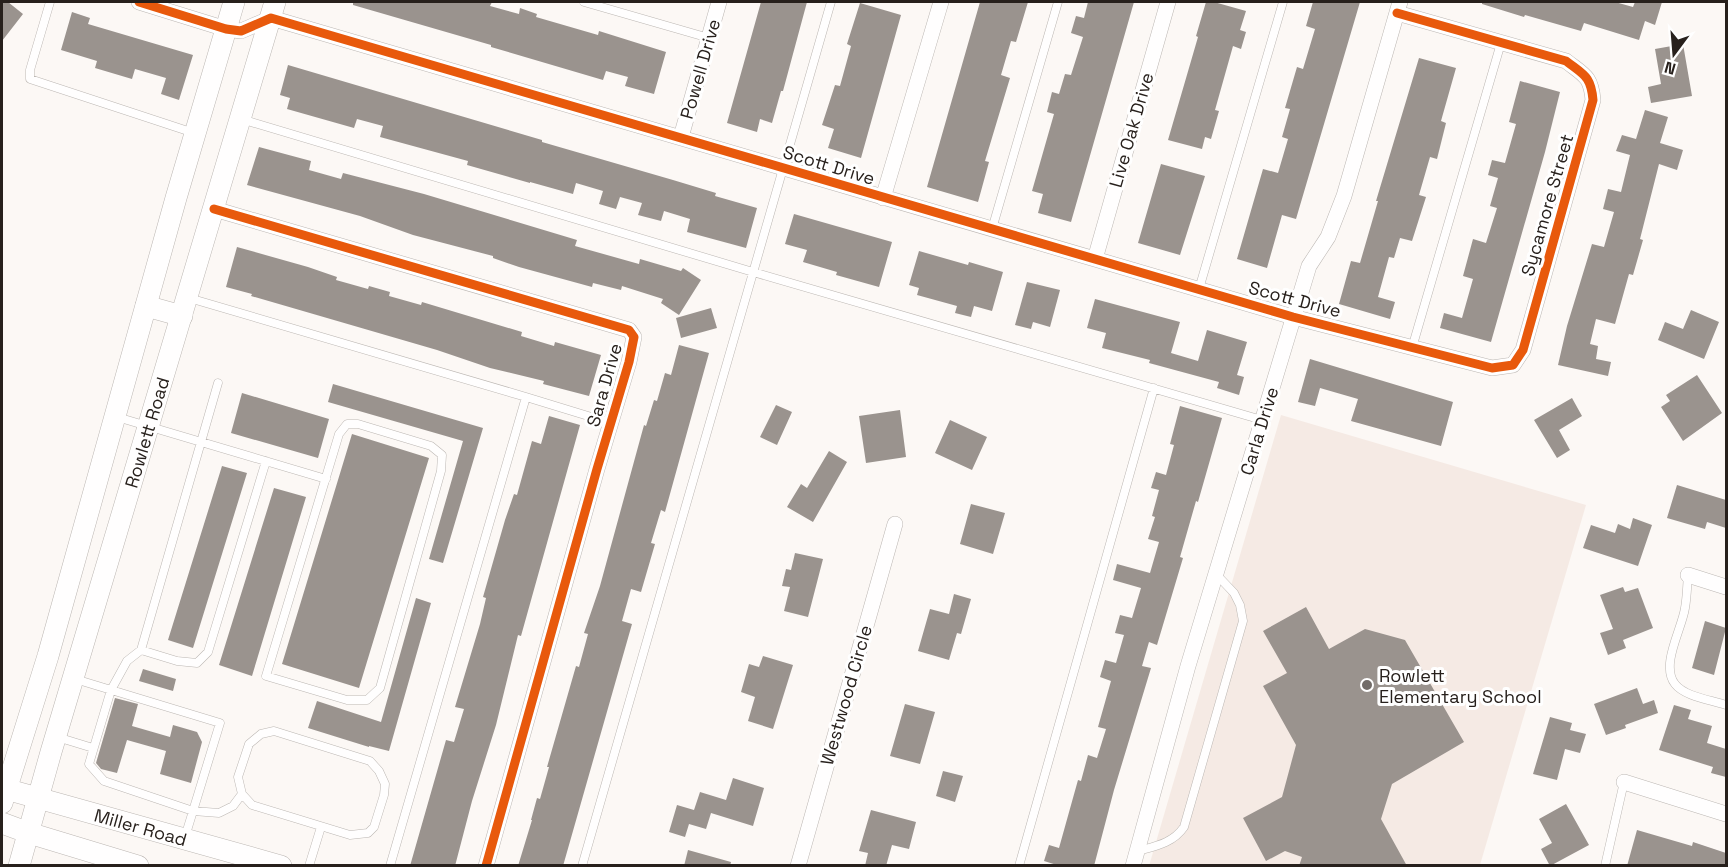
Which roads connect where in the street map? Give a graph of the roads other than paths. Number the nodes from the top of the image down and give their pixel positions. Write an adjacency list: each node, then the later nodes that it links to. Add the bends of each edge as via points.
1 (50, 2): 17 (lane, via 30,80)
2 (139, 2): 13 (street)
3 (234, 2): 13 (main road, Rowlett Road)
4 (584, 2): 14 (lane)
5 (719, 2): 14 (street, Powell Drive)
6 (831, 2): 19 (lane)
7 (941, 2): 20 (street)
8 (1058, 2): 22 (lane)
9 (1168, 2): 23 (street, Live Oak Drive)
10 (1283, 2): 25 (lane)
11 (1398, 7): 15 (street); 28 (street, Carla Drive, via 1344,196 1328,237 1309,266)
12 (273, 10): 13 (street, via 241,31); 16 (main road, Rowlett Road); 18 (street, Scott Drive)
13 (226, 28): 17 (main road, Rowlett Road)
14 (709, 38): 18 (street, Powell Drive)
15 (1501, 43): 29 (lane); 30 (street, Sycamore Street, via 1566,61 1592,84 1593,100 1523,350)
16 (240, 119): 21 (main road, Rowlett Road); 24 (lane)
17 (195, 133): 26 (main road, Rowlett Road)
18 (681, 137): 19 (street, Scott Drive)
19 (783, 168): 20 (street, Scott Drive); 24 (lane)
20 (883, 198): 22 (street, Scott Drive)
21 (214, 209): 27 (main road, Rowlett Road); 36 (street, Sara Drive, via 628,330 634,337 633,347)
22 (992, 229): 23 (street, Scott Drive)
23 (1095, 259): 25 (street, Scott Drive)
24 (753, 272): 32 (lane); 71 (lane)
25 (1199, 289): 28 (street, Scott Drive)
26 (146, 306): 27 (main road); 34 (main road, Rowlett Road)
27 (185, 307): 33 (lane); 37 (main road, Rowlett Road)
28 (1293, 317): 29 (street, Scott Drive); 35 (street, Carla Drive)
29 (1412, 348): 30 (street, Scott Drive, via 1492,368)
30 (1513, 365)
31 (218, 383): 38 (lane)
32 (1154, 388): 35 (lane); 73 (lane)
33 (526, 397): 36 (lane); 69 (lane)
34 (115, 416): 37 (lane); 50 (main road, Rowlett Road)
35 (1262, 420): 42 (street, Carla Drive)
36 (611, 423): 70 (street, Sara Drive)
37 (149, 426): 38 (lane); 46 (main road, Rowlett Road)
38 (201, 442): 39 (lane); 45 (lane)
39 (266, 461): 40 (lane); 45 (lane, via 208,652 197,663)
40 (326, 479): 40 (lane, via 266,676 347,700 367,700 380,688 441,471 442,455 431,446 347,424 339,434)
41 (895, 524): 72 (street, Westwood Circle)
42 (1216, 574): 63 (street, Carla Drive); 63 (lane, via 1240,605 1243,621 1234,656 1184,827 1177,837)
43 (1689, 575): 44 (street); 48 (lane, via 1670,675 1676,686 1687,692)
44 (1726, 587)
45 (141, 650): 47 (lane, via 127,661)
46 (73, 678): 47 (lane); 49 (main road, Rowlett Road)
47 (111, 690): 51 (lane); 57 (lane, via 220,723)
48 (1726, 705)
49 (56, 737): 51 (lane); 56 (main road, Rowlett Road)
50 (22, 740): 52 (main road); 54 (main road, Rowlett Road)
51 (93, 748): 57 (lane, via 88,764 104,781)
52 (2, 760)
53 (1624, 782): 58 (street); 74 (lane)
54 (3, 793): 56 (main road, Miller Road)
55 (242, 794): 57 (lane, via 219,813); 60 (lane, via 252,805); 60 (lane, via 238,777 249,744 261,734 274,731 370,761 385,784 374,827 368,833 350,835)
56 (39, 797): 61 (main road, Rowlett Road); 62 (main road, Miller Road)
57 (193, 811): 62 (lane)
58 (1726, 814)
59 (2, 823): 61 (main road)
60 (321, 826): 68 (lane)
61 (29, 833): 64 (main road); 65 (main road, Rowlett Road)
62 (185, 838): 67 (main road, Miller Road)
63 (1135, 859)
64 (107, 861): 66 (main road)
65 (20, 866)
66 (138, 866)
67 (281, 866)
68 (309, 866)
69 (390, 866)
70 (486, 866)
71 (582, 866)
72 (798, 866)
73 (1019, 866)
74 (1605, 866)

